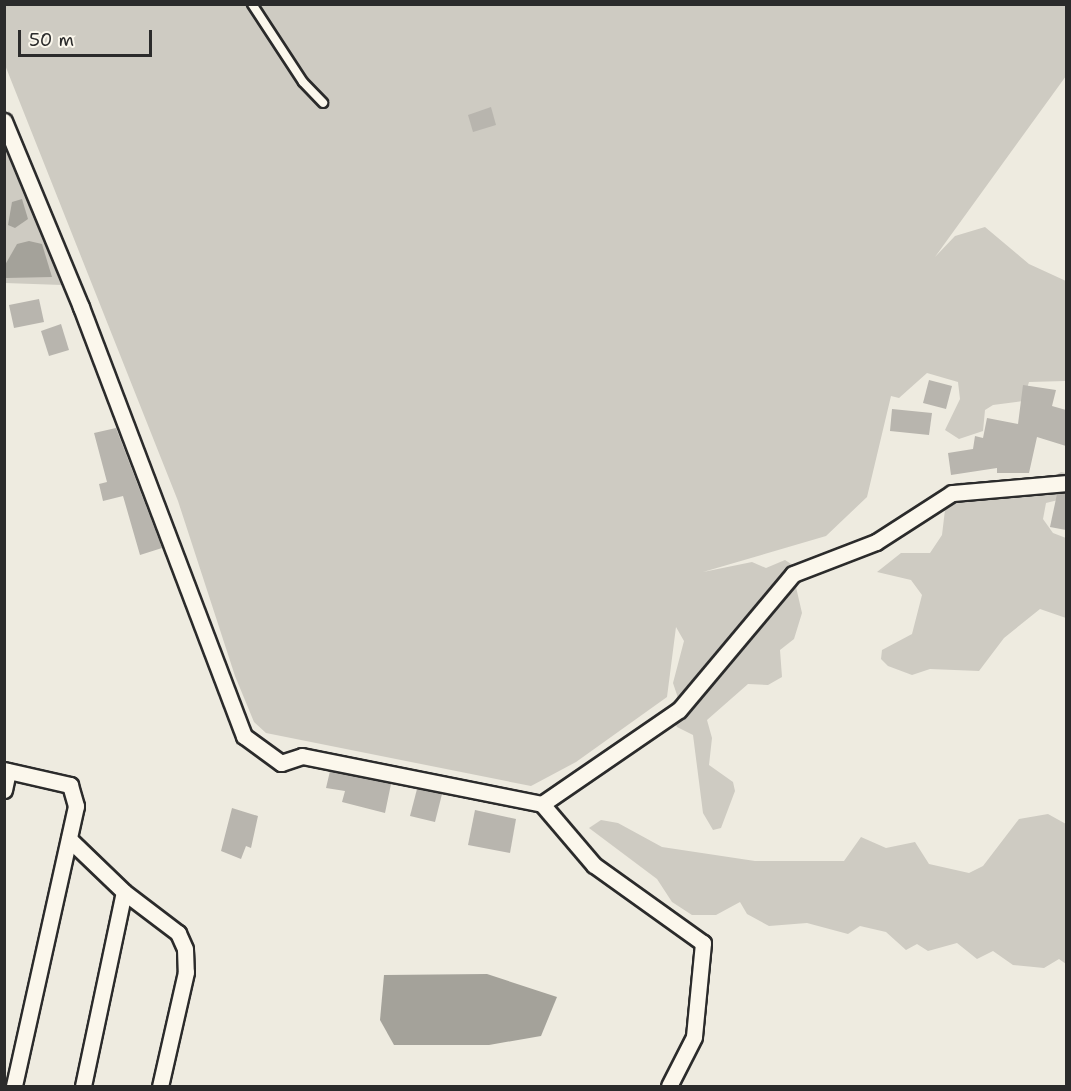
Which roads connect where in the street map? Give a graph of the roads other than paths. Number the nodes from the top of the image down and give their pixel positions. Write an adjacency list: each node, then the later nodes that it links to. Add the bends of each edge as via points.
1 (252, 4): 2 (lane, via 303,82)
2 (323, 103)
3 (4, 121): 7 (street, via 81,307 244,736 280,763 302,756)
4 (1066, 483): 7 (street, via 952,493 876,542 794,574 679,710)
5 (7, 771): 6 (street); 8 (street, via 70,785 76,806)
6 (4, 790)
7 (542, 804): 13 (street, via 587,860 703,943 694,1037)
8 (69, 839): 9 (street); 10 (street)
9 (124, 892): 11 (street); 12 (street, via 178,933 185,949 186,972)
10 (14, 1086)
11 (83, 1086)
12 (160, 1086)
13 (669, 1086)

